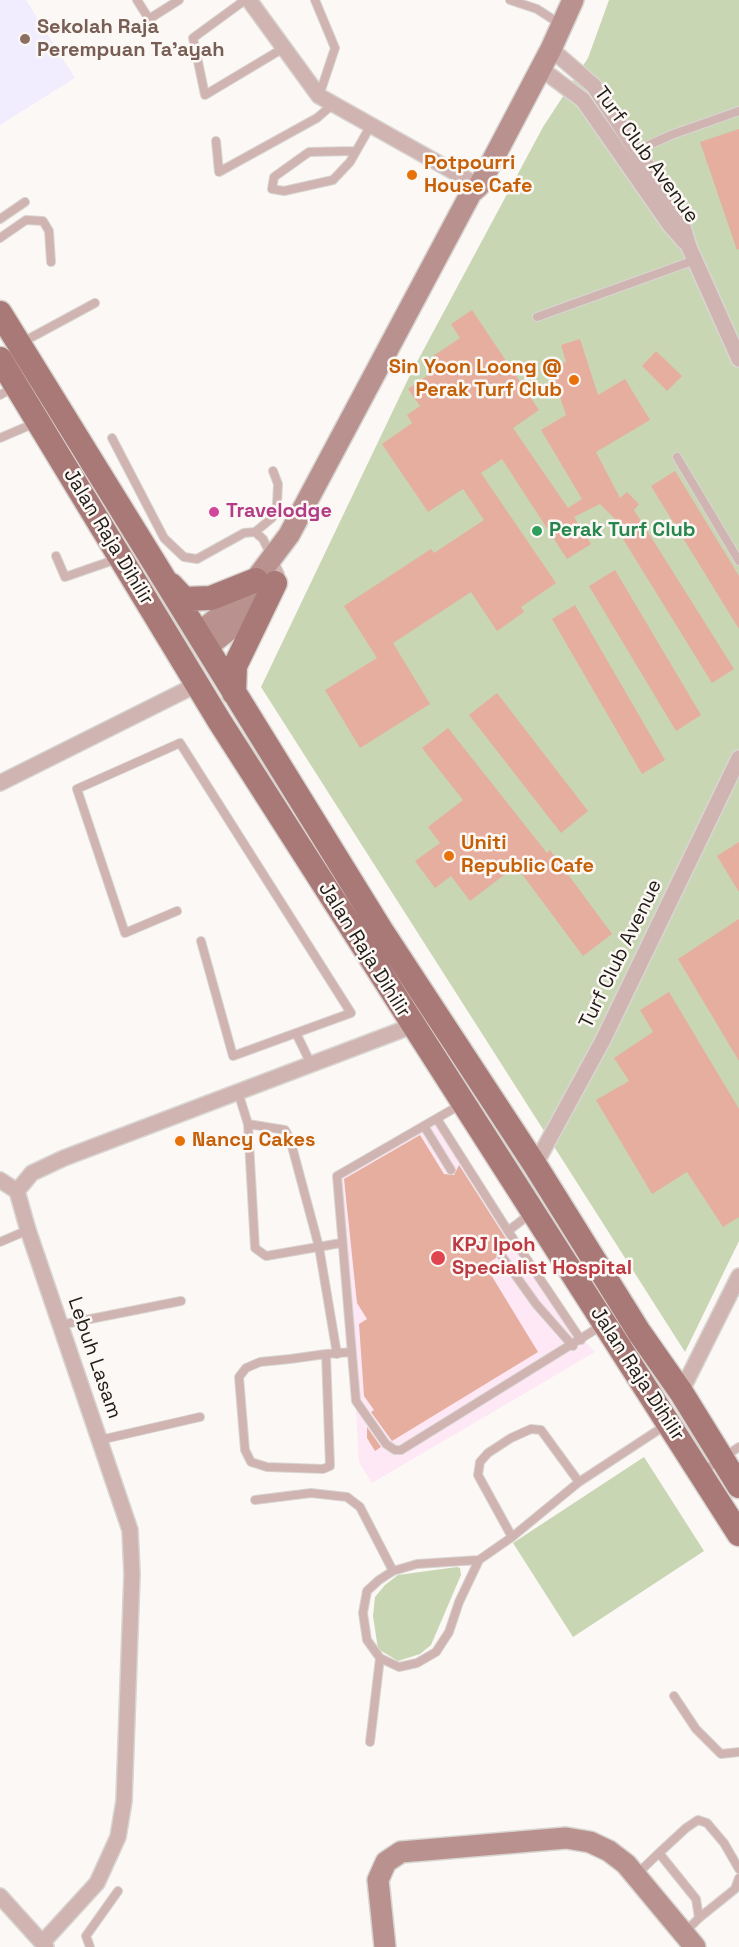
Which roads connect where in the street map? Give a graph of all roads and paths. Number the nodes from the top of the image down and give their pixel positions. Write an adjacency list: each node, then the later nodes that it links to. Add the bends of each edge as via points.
1 (137, 0): 2 (lane, via 149,19)
2 (179, 0)
3 (247, 0): 10 (street); 10 (lane, via 193,38 205,95)
4 (315, 0): 13 (lane, via 335,48)
5 (510, 0): 8 (lane)
6 (532, 0): 8 (lane)
7 (573, 0): 9 (street)
8 (537, 9): 9 (lane)
9 (561, 25): 11 (street)
10 (282, 49): 13 (street)
11 (551, 49): 12 (street); 19 (street, Turf Club Avenue, via 594,86)
12 (540, 68): 20 (street); 24 (street, Turf Club Avenue, via 583,100)
13 (319, 96): 14 (street)
14 (332, 105): 16 (street); 17 (lane, via 317,118 219,172)
15 (739, 111): 19 (lane)
16 (371, 125): 18 (lane); 20 (street)
17 (216, 141)
18 (354, 151): 18 (lane, via 350,162 333,180 272,189 274,177 309,152)
19 (636, 151): 24 (street, Turf Club Avenue, via 680,216)
20 (478, 186): 42 (street); 42 (street, via 478,197 461,229)
21 (25, 202): 22 (lane)
22 (0, 219)
23 (0, 238): 25 (lane, via 26,220 43,221 49,231)
24 (692, 254): 28 (lane); 31 (street, Turf Club Avenue)
25 (51, 262)
26 (95, 303): 29 (lane)
27 (0, 313): 29 (main road, Jalan Raja Dihilir)
28 (537, 317)
29 (19, 344): 32 (main road, Jalan Raja Dihilir)
30 (0, 359): 32 (main road, Jalan Raja Dihilir)
31 (739, 359)
32 (21, 382): 33 (main road, Jalan Raja Dihilir); 43 (main road, Jalan Raja Dihilir)
33 (39, 422): 34 (lane); 41 (main road, Jalan Raja Dihilir)
34 (0, 438)
35 (112, 438): 38 (lane, via 164,538 184,557 196,559)
36 (677, 457): 40 (lane)
37 (273, 471): 38 (lane, via 278,484 277,504 272,518)
38 (255, 532): 42 (lane, via 263,539)
39 (56, 556): 41 (lane, via 65,577)
40 (739, 561)
41 (125, 566): 44 (main road, via 145,581 177,635); 45 (main road, Jalan Raja Dihilir)
42 (271, 574): 43 (main road, via 211,598 184,599); 44 (street); 46 (main road, via 235,666)
43 (163, 576): 44 (main road, Jalan Raja Dihilir)
44 (199, 642): 46 (main road, Jalan Raja Dihilir); 48 (main road, via 194,653 241,731)
45 (198, 684): 48 (main road, Jalan Raja Dihilir); 49 (street)
46 (234, 693): 60 (main road, Jalan Raja Dihilir, via 381,930)
47 (739, 758): 60 (street, Turf Club Avenue, via 603,1040)
48 (248, 766): 52 (main road, Jalan Raja Dihilir)
49 (0, 783)
50 (177, 910): 53 (lane, via 125,933 77,789 180,742 351,1012)
51 (201, 941): 53 (lane, via 233,1056)
52 (412, 1026): 54 (street); 56 (main road, Jalan Raja Dihilir)
53 (296, 1033): 54 (lane)
54 (311, 1064): 55 (street)
55 (238, 1092): 58 (lane); 63 (street, via 64,1158 32,1173)
56 (462, 1104): 57 (lane); 65 (main road, Jalan Raja Dihilir)
57 (437, 1119): 59 (lane); 67 (lane)
58 (248, 1124): 70 (lane, via 285,1130); 70 (lane, via 255,1248 266,1256)
59 (424, 1126): 61 (lane); 69 (lane, via 338,1176)
60 (534, 1165): 64 (main road, Jalan Raja Dihilir)
61 (451, 1170)
62 (0, 1180): 63 (street)
63 (17, 1191): 66 (street, Lebuh Lasam)
64 (562, 1208): 74 (main road, via 604,1299); 81 (main road, Jalan Raja Dihilir)
65 (534, 1210): 67 (lane); 74 (main road, Jalan Raja Dihilir)
66 (28, 1230): 68 (lane); 75 (street, Lebuh Lasam)
67 (508, 1231): 76 (lane)
68 (0, 1242)
69 (341, 1243): 70 (lane); 78 (lane)
70 (319, 1247): 80 (lane)
71 (501, 1255): 77 (lane)
72 (739, 1276): 81 (street)
73 (181, 1301): 75 (lane)
74 (604, 1323): 76 (lane); 83 (main road, Jalan Raja Dihilir)
75 (60, 1325): 84 (street, Lebuh Lasam)
76 (581, 1340): 77 (lane)
77 (573, 1346): 78 (lane, via 401,1450 386,1444 356,1401)
78 (352, 1352): 80 (lane)
79 (326, 1354): 79 (lane, via 330,1466 267,1467 251,1462 244,1450 239,1377 246,1368 260,1362); 80 (lane)
80 (337, 1354)
81 (681, 1392): 85 (main road, Jalan Raja Dihilir)
82 (200, 1417): 84 (lane)
83 (669, 1423): 86 (main road, Jalan Raja Dihilir); 87 (lane)
84 (100, 1440): 106 (street, Lebuh Lasam, via 130,1530 124,1801 117,1838 96,1883)
85 (730, 1453): 86 (lane); 88 (main road, Jalan Raja Dihilir)
86 (700, 1473): 90 (main road, Jalan Raja Dihilir)
87 (579, 1482): 91 (lane); 91 (lane, via 541,1430 531,1429 511,1437 488,1453 480,1462 478,1475)
88 (739, 1486)
89 (255, 1500): 93 (lane, via 310,1493 347,1497 360,1508)
90 (739, 1534)
91 (512, 1537): 92 (lane)
92 (479, 1560): 93 (lane, via 417,1564); 94 (lane, via 449,1632 436,1652 417,1663 399,1667)
93 (393, 1571): 94 (lane, via 367,1592 363,1613 367,1640)
94 (380, 1658): 96 (lane)
95 (674, 1696): 97 (lane, via 696,1729 721,1754)
96 (370, 1742)
97 (739, 1752)
98 (658, 1853): 99 (lane, via 698,1820 707,1823 724,1843); 100 (lane); 104 (lane, via 696,1899)
99 (739, 1869)
100 (636, 1875): 105 (street); 108 (street, via 609,1851 579,1839 401,1852 386,1862 378,1880)
101 (739, 1878): 104 (lane, via 735,1889)
102 (118, 1891): 107 (lane, via 86,1936)
103 (0, 1896): 106 (street)
104 (699, 1918): 105 (lane)
105 (689, 1940)
106 (44, 1945)
107 (90, 1947)
108 (385, 1947)

